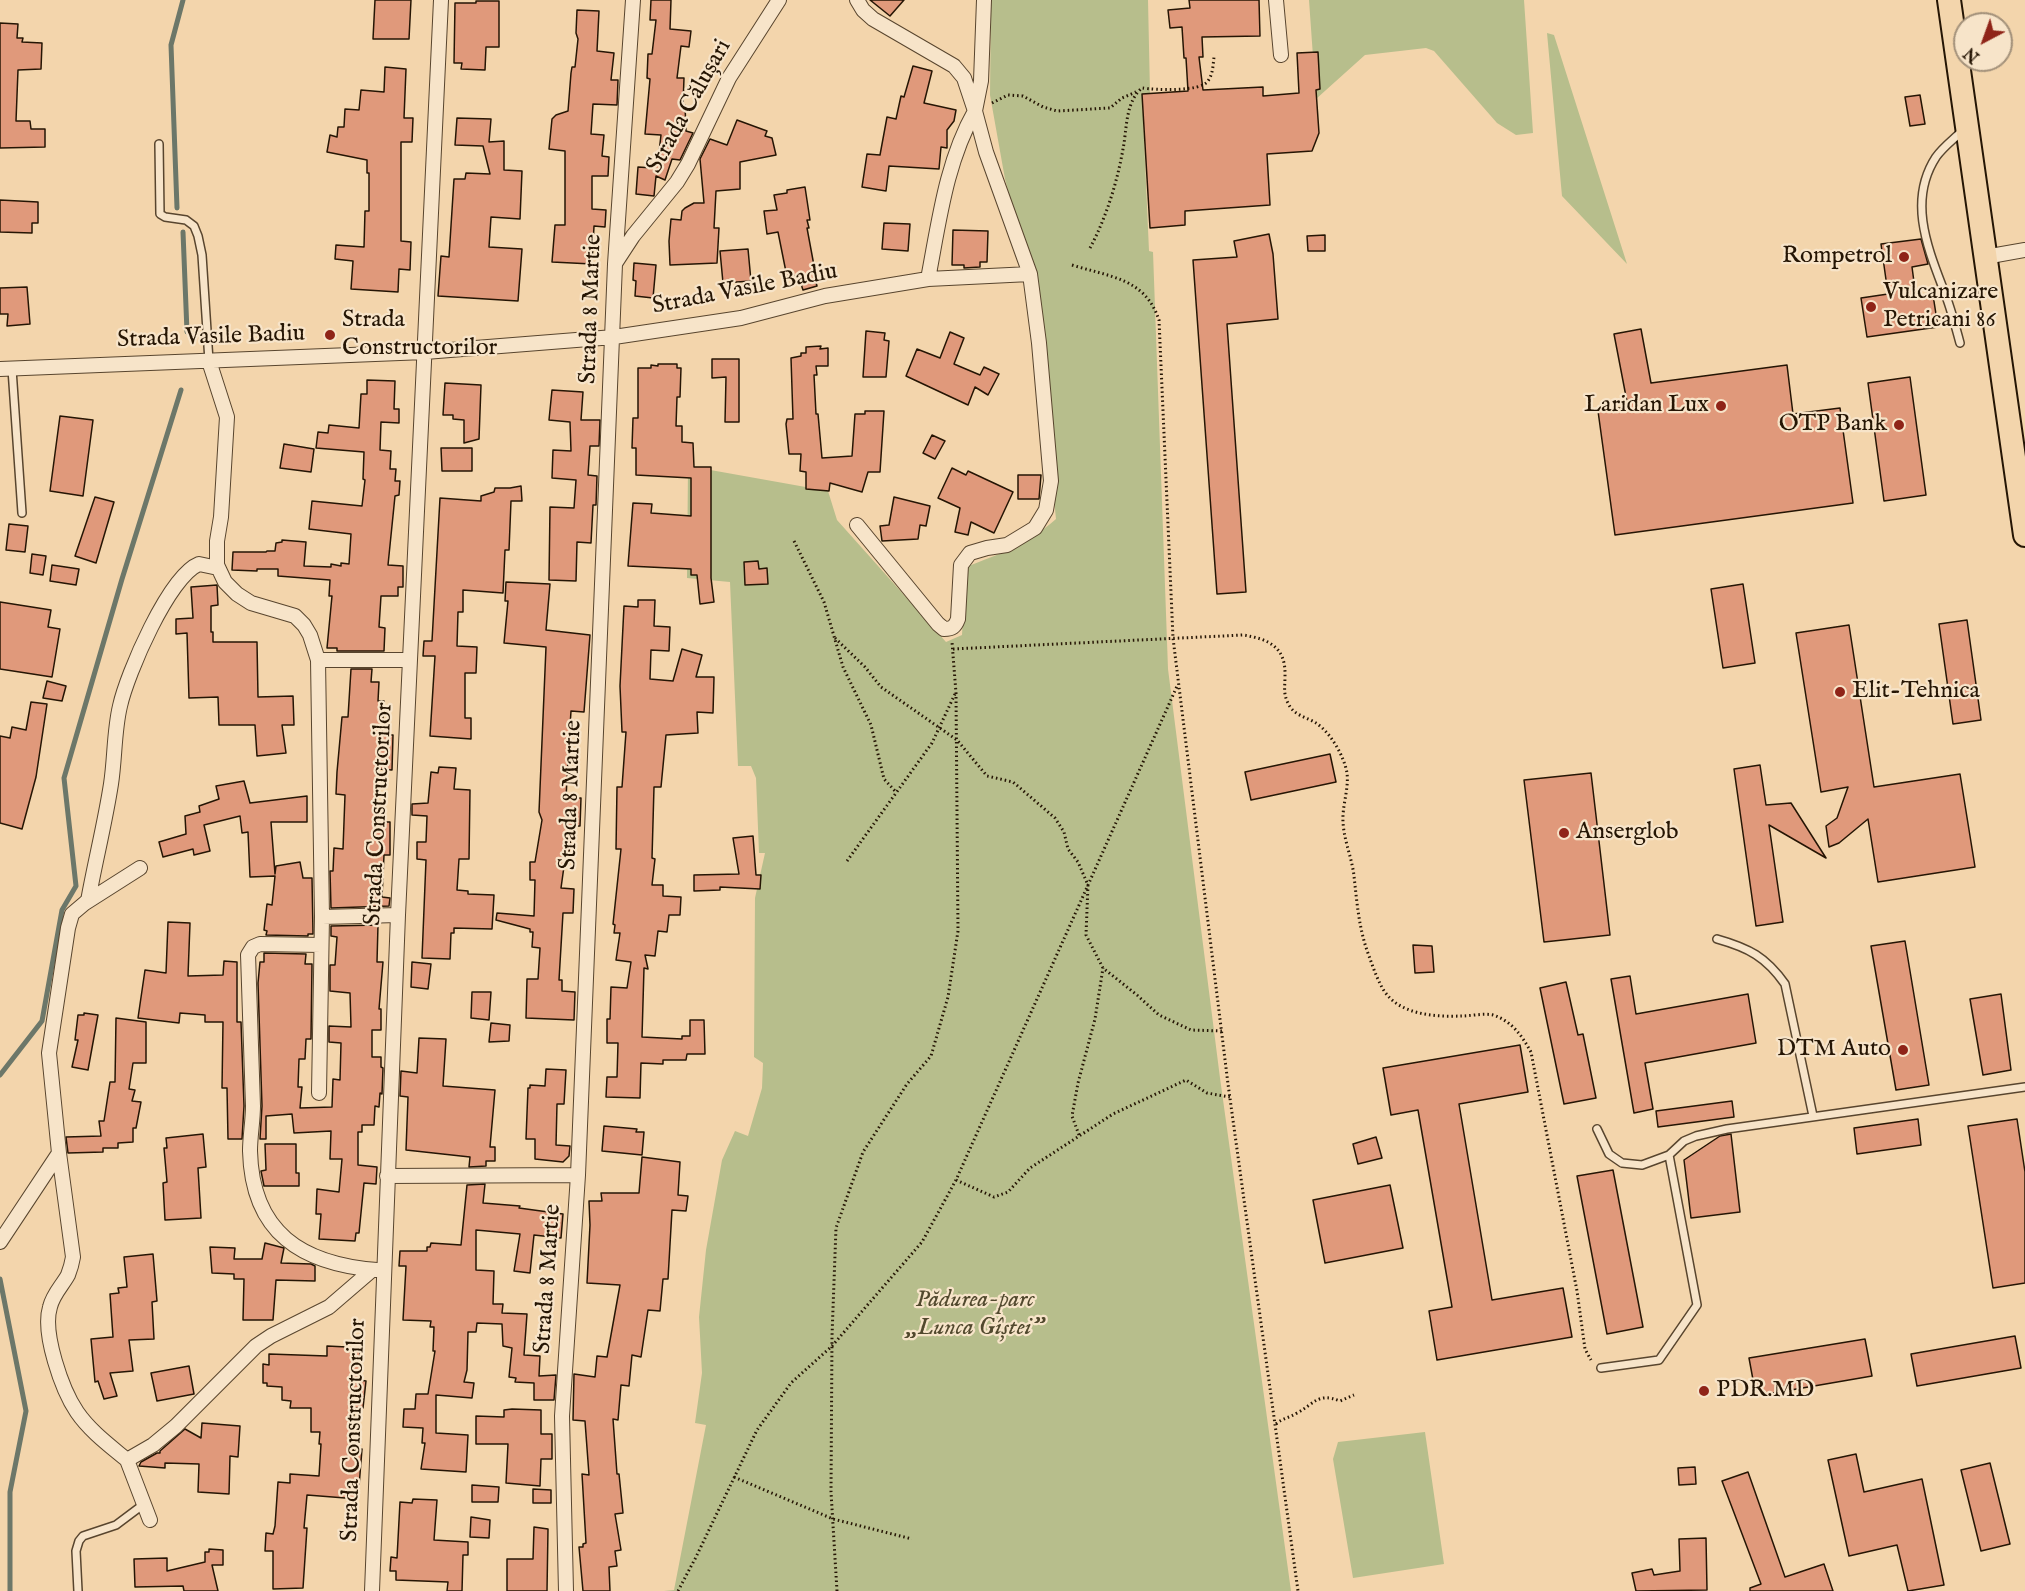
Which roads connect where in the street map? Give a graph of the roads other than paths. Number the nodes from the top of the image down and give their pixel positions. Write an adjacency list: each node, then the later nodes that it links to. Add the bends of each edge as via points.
1 (441, 0): 19 (street, Strada Constructorilor)
2 (633, 0): 14 (street, Strada 8 Martie)
3 (779, 0): 14 (street, Strada Călușari, via 729,78 682,173)
4 (857, 0): 9 (street, via 873,19 954,66 964,78)
5 (984, 0): 9 (street, via 981,81)
6 (1276, 0): 8 (street)
7 (1949, 0): 10 (main road)
8 (1281, 55)
9 (975, 111): 15 (street); 16 (street, via 948,178)
10 (1966, 127): 13 (main road); 18 (lane, via 1937,156 1921,201 1927,245)
11 (159, 144): 20 (lane, via 160,214 194,226 202,255)
12 (2025, 250): 13 (street)
13 (1984, 257): 24 (main road)
14 (615, 264): 17 (street, Strada 8 Martie)
15 (1030, 274): 16 (street, Strada Vasile Badiu); 23 (street, via 1050,462 1050,497 1042,519 1023,537 964,558 958,619 951,629 938,624)
16 (928, 279): 17 (street, Strada Vasile Badiu, via 825,296 741,318)
17 (614, 337): 19 (street, Strada Vasile Badiu); 40 (street, Strada 8 Martie)
18 (1960, 343)
19 (425, 352): 20 (street, Strada Vasile Badiu); 27 (street, Strada Constructorilor)
20 (209, 361): 21 (street, Strada Vasile Badiu); 25 (street, via 227,417)
21 (6, 369): 22 (lane)
22 (22, 513)
23 (857, 525)
24 (2025, 535)
25 (218, 568): 26 (street, via 225,582 244,599 295,616 310,635); 29 (street, via 199,564 185,573 153,622 135,665 120,706 111,782)
26 (318, 660): 27 (street); 31 (street)
27 (409, 660): 30 (street, Strada Constructorilor)
28 (140, 868): 29 (street)
29 (88, 901): 38 (street, via 72,914 68,928 49,1053)
30 (398, 915): 31 (street); 41 (street, Strada Constructorilor)
31 (322, 917): 33 (street)
32 (1718, 939): 36 (lane, via 1755,953 1774,968 1785,984)
33 (321, 945): 35 (street); 43 (street, via 260,944 248,955 252,1175 271,1225 290,1243 325,1262)
34 (2025, 1087): 36 (lane)
35 (319, 1093)
36 (1813, 1116): 39 (lane, via 1696,1136)
37 (1597, 1129): 39 (lane, via 1609,1154 1622,1163 1641,1165)
38 (58, 1153): 42 (street); 45 (street, via 73,1257 49,1309 54,1358 77,1412)
39 (1669, 1155): 44 (lane, via 1697,1305 1659,1360)
40 (578, 1175): 41 (street); 50 (street, Strada 8 Martie, via 562,1416)
41 (387, 1176): 43 (street, Strada Constructorilor)
42 (0, 1242)
43 (377, 1270): 45 (street, via 329,1307 256,1346 176,1426); 49 (street, Strada Constructorilor)
44 (1601, 1368)
45 (127, 1460): 46 (street)
46 (144, 1504): 47 (street); 48 (lane, via 116,1525 83,1536 79,1541)
47 (150, 1520)
48 (78, 1591)
49 (372, 1591)
50 (566, 1591)

